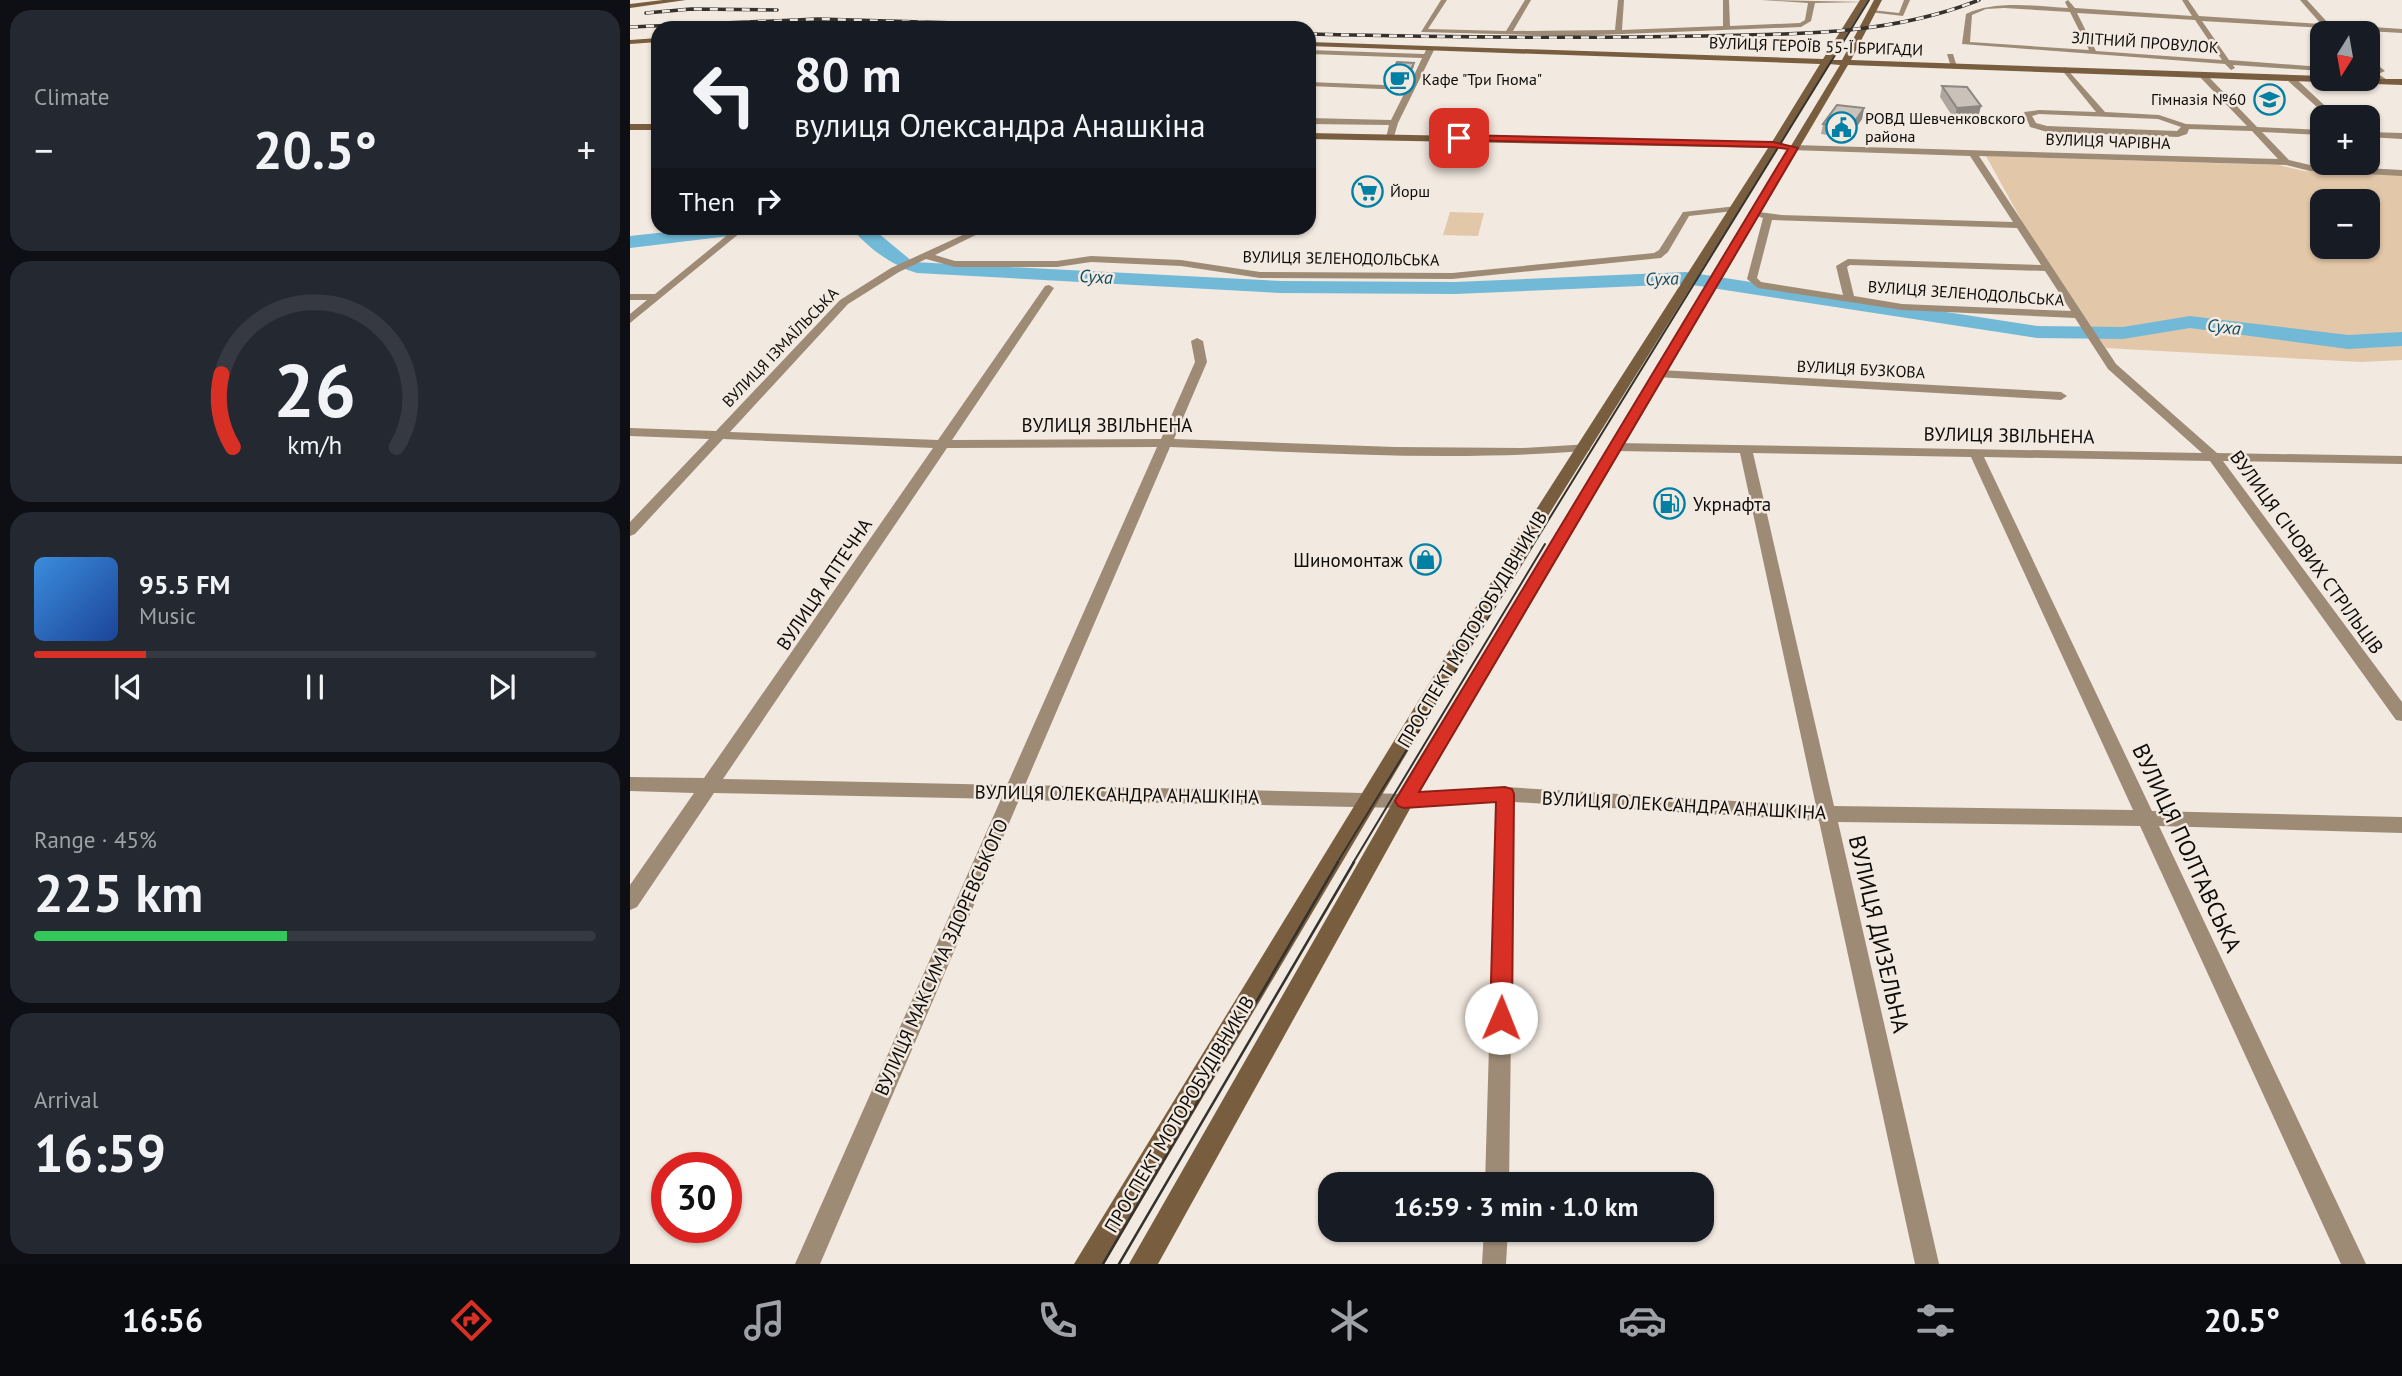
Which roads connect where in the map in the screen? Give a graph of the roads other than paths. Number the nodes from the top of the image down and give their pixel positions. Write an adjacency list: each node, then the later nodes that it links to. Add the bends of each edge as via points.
1 (682, 0): 15 (main road)
2 (1444, 0): 25 (street, ВУЛИЦЯ ГЕРОЇВ 55-Ї БРИГАДИ, via 1422,29)
3 (1528, 0): 25 (street)
4 (1621, 0): 23 (street)
5 (1726, 0): 21 (street)
6 (1764, 0): 7 (street)
7 (1793, 0): 13 (street)
8 (1878, 0): 17 (main road, ПРОСПЕКТ МОТОРОБУДІВНИКІВ)
9 (1907, 0): 17 (street, via 1901,15)
10 (2067, 0): 16 (street)
11 (2185, 0): 18 (street)
12 (2303, 0): 19 (street)
13 (1812, 1): 14 (street); 21 (street, ВУЛИЦЯ ГЕРОЇВ 55-Ї БРИГАДИ, via 1806,23)
14 (1863, 1): 32 (main road, ПРОСПЕКТ МОТОРОБУДІВНИКІВ)
15 (630, 6)
16 (2072, 10): 18 (street); 31 (street); 31 (street, ЗЛІТНИЙ ПРОВУЛОК, via 1985,7 1969,13 1966,44)
17 (1872, 12): 33 (main road, ПРОСПЕКТ МОТОРОБУДІВНИКІВ)
18 (2199, 18): 20 (street); 34 (street)
19 (2322, 21)
20 (2310, 25)
21 (1727, 28): 23 (street, ВУЛИЦЯ ГЕРОЇВ 55-Ї БРИГАДИ)
22 (2380, 30): 24 (street)
23 (1618, 31): 25 (street, ВУЛИЦЯ ГЕРОЇВ 55-Ї БРИГАДИ)
24 (2402, 31)
25 (1508, 33)
26 (651, 40): 27 (main road)
27 (630, 42)
28 (1316, 44): 30 (main road, ВУЛИЦЯ ГЕРОЇВ 55-Ї БРИГАДИ)
29 (1316, 52): 30 (street)
30 (1429, 52): 32 (main road, ВУЛИЦЯ ГЕРОЇВ 55-Ї БРИГАДИ); 44 (street)
31 (2093, 52): 34 (street, ЗЛІТНИЙ ПРОВУЛОК)
32 (1828, 60): 33 (main road, ВУЛИЦЯ ГЕРОЇВ 55-Ї БРИГАДИ); 58 (main road, ПРОСПЕКТ МОТОРОБУДІВНИКІВ)
33 (1846, 61): 36 (main road, ВУЛИЦЯ ГЕРОЇВ 55-Ї БРИГАДИ, via 1952,60); 59 (main road, ПРОСПЕКТ МОТОРОБУДІВНИКІВ)
34 (2227, 62): 35 (street, ЗЛІТНИЙ ПРОВУЛОК); 38 (street)
35 (2310, 68)
36 (2065, 69): 37 (main road, ВУЛИЦЯ ГЕРОЇВ 55-Ї БРИГАДИ); 46 (street)
37 (2202, 74): 38 (main road, ВУЛИЦЯ ГЕРОЇВ 55-Ї БРИГАДИ); 52 (street)
38 (2236, 76): 39 (main road, ВУЛИЦЯ ГЕРОЇВ 55-Ї БРИГАДИ)
39 (2290, 78): 40 (main road, ВУЛИЦЯ ГЕРОЇВ 55-Ї БРИГАДИ); 45 (street)
40 (2310, 79)
41 (2382, 81): 42 (main road, ВУЛИЦЯ ГЕРОЇВ 55-Ї БРИГАДИ)
42 (2402, 82)
43 (1316, 84): 44 (street)
44 (1410, 88): 48 (street)
45 (2320, 105)
46 (2102, 114): 49 (street, via 2166,117); 49 (street, via 2028,114 2033,125 2047,129 2178,134)
47 (1316, 121): 48 (street)
48 (1394, 123): 57 (street)
49 (2185, 126): 52 (street)
50 (630, 127): 51 (main road)
51 (651, 127)
52 (2257, 129): 53 (street); 61 (street)
53 (2310, 131)
54 (2380, 134): 55 (street)
55 (2402, 135)
56 (1316, 136): 57 (main road, ВУЛИЦЯ ЧАРІВНА)
57 (1390, 138): 58 (main road, ВУЛИЦЯ ЧАРІВНА)
58 (1773, 144): 59 (main road, ВУЛИЦЯ ЧАРІВНА); 63 (main road, ПРОСПЕКТ МОТОРОБУДІВНИКІВ)
59 (1794, 148): 60 (street, ВУЛИЦЯ ЧАРІВНА); 64 (main road, ПРОСПЕКТ МОТОРОБУДІВНИКІВ)
60 (1973, 153): 61 (street, ВУЛИЦЯ ЧАРІВНА); 66 (street, ВУЛИЦЯ СІЧОВИХ СТРІЛЬЦІВ)
61 (2286, 162): 62 (street, ВУЛИЦЯ ЧАРІВНА, via 2310,168)
62 (2402, 173)
63 (1734, 208): 69 (street, ВУЛИЦЯ ЗЕЛЕНОДОЛЬСЬКА, via 1686,214 1657,256 1456,276 1260,275 1181,263 1091,258 1057,264 955,264); 84 (main road, ПРОСПЕКТ МОТОРОБУДІВНИКІВ)
64 (1756, 213): 65 (street); 78 (main road, ПРОСПЕКТ МОТОРОБУДІВНИКІВ)
65 (1768, 218): 66 (street); 74 (street, ВУЛИЦЯ ЗЕЛЕНОДОЛЬСЬКА, via 1754,282)
66 (2019, 225): 70 (street, ВУЛИЦЯ СІЧОВИХ СТРІЛЬЦІВ)
67 (733, 235): 73 (street)
68 (970, 235): 69 (street, ВУЛИЦЯ ІЗМАЇЛЬСЬКА)
69 (926, 256): 81 (street, ВУЛИЦЯ ІЗМАЇЛЬСЬКА, via 844,302)
70 (2046, 268): 74 (street, ВУЛИЦЯ ЗЕЛЕНОДОЛЬСЬКА, via 1848,262 1841,267); 75 (street, ВУЛИЦЯ СІЧОВИХ СТРІЛЬЦІВ)
71 (1049, 288): 83 (street, ВУЛИЦЯ АПТЕЧНА)
72 (630, 297): 73 (street)
73 (657, 297): 76 (street)
74 (1850, 301): 75 (street, ВУЛИЦЯ ЗЕЛЕНОДОЛЬСЬКА)
75 (2080, 315): 88 (street, ВУЛИЦЯ СІЧОВИХ СТРІЛЬЦІВ, via 2112,366)
76 (630, 320)
77 (1197, 341): 82 (street, ВУЛИЦЯ МАКСИМА ЗДОРЕВСЬКОГО, via 1201,362)
78 (1660, 374): 79 (street, ВУЛИЦЯ БУЗКОВА); 85 (main road, ПРОСПЕКТ МОТОРОБУДІВНИКІВ)
79 (2061, 396)
80 (630, 432): 81 (street, ВУЛИЦЯ ЗВІЛЬНЕНА)
81 (720, 435): 83 (street, ВУЛИЦЯ ЗВІЛЬНЕНА); 90 (street, ВУЛИЦЯ ІЗМАЇЛЬСЬКА)
82 (1166, 443): 83 (street, ВУЛИЦЯ ЗВІЛЬНЕНА); 84 (street, ВУЛИЦЯ ЗВІЛЬНЕНА, via 1523,452); 94 (street, ВУЛИЦЯ МАКСИМА ЗДОРЕВСЬКОГО)
83 (943, 444): 93 (street, ВУЛИЦЯ АПТЕЧНА)
84 (1585, 446): 96 (main road, ПРОСПЕКТ МОТОРОБУДІВНИКІВ)
85 (1616, 447): 86 (street, ВУЛИЦЯ ЗВІЛЬНЕНА); 97 (main road, ПРОСПЕКТ МОТОРОБУДІВНИКІВ)
86 (1746, 451): 87 (street, ВУЛИЦЯ ЗВІЛЬНЕНА); 98 (street, ВУЛИЦЯ ДИЗЕЛЬНА)
87 (1976, 454): 88 (street, ВУЛИЦЯ ЗВІЛЬНЕНА); 99 (street, ВУЛИЦЯ ПОЛТАВСЬКА)
88 (2213, 456): 89 (street, ВУЛИЦЯ ЗВІЛЬНЕНА); 91 (street, ВУЛИЦЯ СІЧОВИХ СТРІЛЬЦІВ)
89 (2402, 460)
90 (630, 531)
91 (2402, 715)
92 (630, 784): 93 (street, ВУЛИЦЯ ОЛЕКСАНДРА АНАШКІНА)
93 (708, 787): 94 (street, ВУЛИЦЯ ОЛЕКСАНДРА АНАШКІНА); 101 (street, ВУЛИЦЯ АПТЕЧНА)
94 (1013, 791): 96 (street, ВУЛИЦЯ ОЛЕКСАНДРА АНАШКІНА); 104 (street, ВУЛИЦЯ МАКСИМА ЗДОРЕВСЬКОГО)
95 (1505, 794): 97 (street, ВУЛИЦЯ ОЛЕКСАНДРА АНАШКІНА); 98 (street, ВУЛИЦЯ ОЛЕКСАНДРА АНАШКІНА); 102 (street)
96 (1368, 799): 97 (street, ВУЛИЦЯ ОЛЕКСАНДРА АНАШКІНА); 105 (main road, ПРОСПЕКТ МОТОРОБУДІВНИКІВ)
97 (1404, 801): 106 (main road, ПРОСПЕКТ МОТОРОБУДІВНИКІВ)
98 (1827, 814): 99 (street, ВУЛИЦЯ ОЛЕКСАНДРА АНАШКІНА); 108 (street, ВУЛИЦЯ ДИЗЕЛЬНА)
99 (2146, 818): 100 (street, ВУЛИЦЯ ОЛЕКСАНДРА АНАШКІНА); 109 (street, ВУЛИЦЯ ПОЛТАВСЬКА)
100 (2402, 825)
101 (630, 901)
102 (1497, 1172)
103 (1495, 1242): 107 (street)
104 (807, 1264)
105 (1088, 1264)
106 (1143, 1264)
107 (1494, 1264)
108 (1927, 1264)
109 (2354, 1264)

